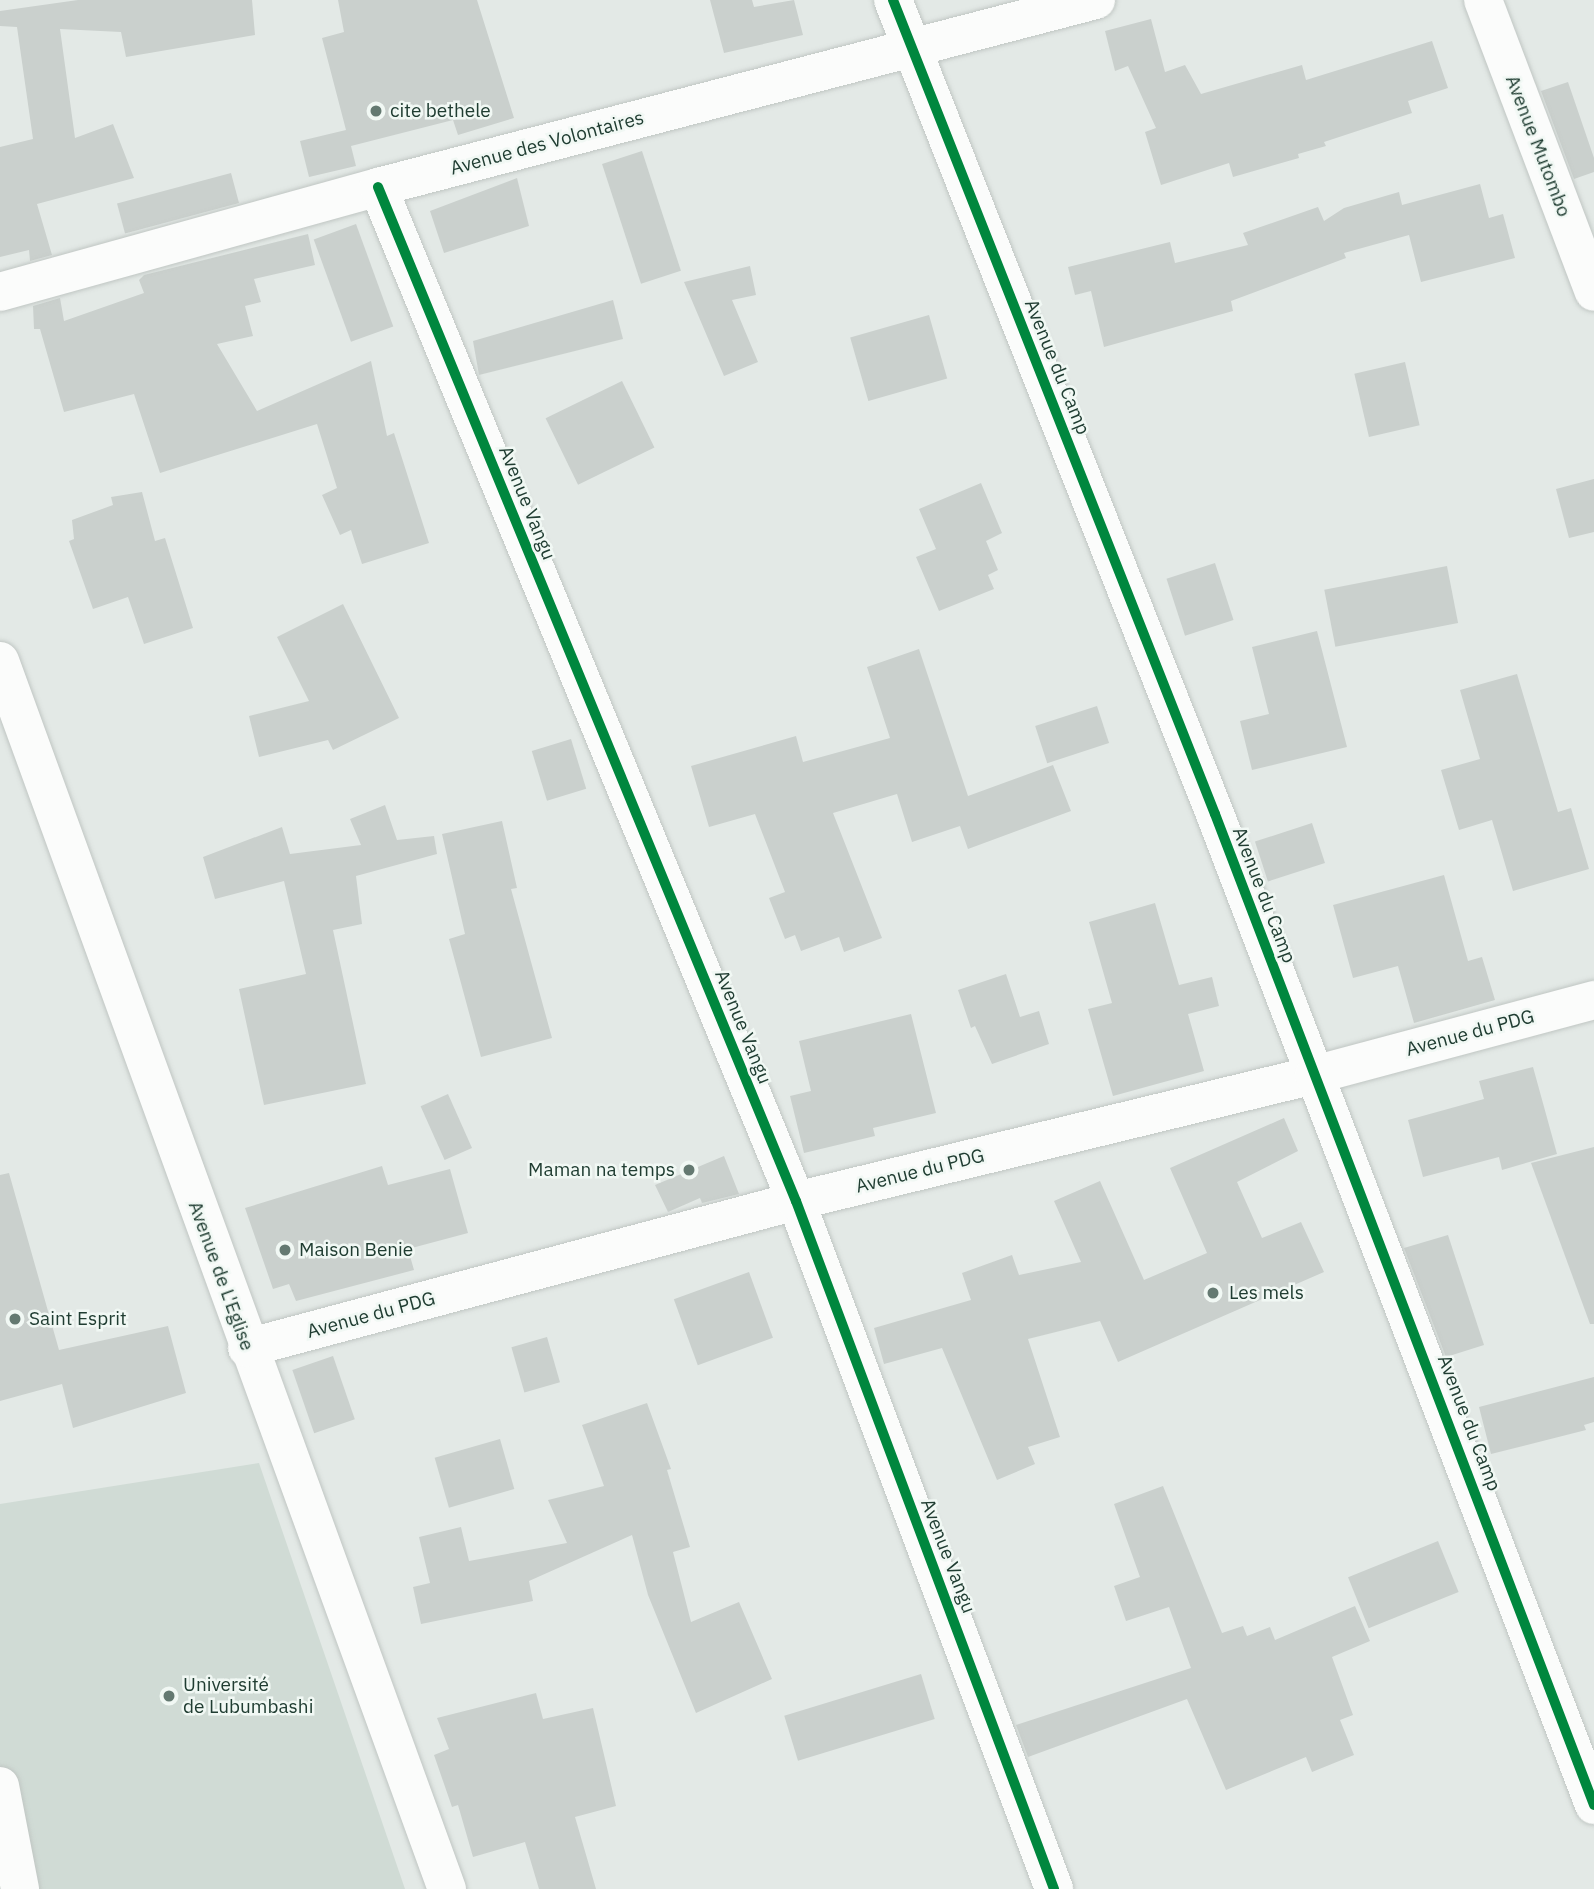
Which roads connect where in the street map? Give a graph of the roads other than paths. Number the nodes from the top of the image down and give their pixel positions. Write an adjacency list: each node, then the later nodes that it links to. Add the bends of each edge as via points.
1 (893, 0): 4 (street, Avenue du Camp)
2 (1096, 0): 4 (street, Avenue des Volontaires)
3 (1483, 0): 7 (street, Avenue Mutombo)
4 (913, 48): 5 (street, Avenue des Volontaires); 10 (street, Avenue du Camp)
5 (378, 187): 6 (street, Avenue des Volontaires); 11 (street, Avenue Vangu)
6 (0, 292)
7 (1594, 292)
8 (0, 661): 12 (street, Avenue de L'Eglise)
9 (1594, 1000): 10 (street, Avenue du PDG)
10 (1314, 1075): 11 (street, Avenue du PDG); 14 (street, Avenue du Camp)
11 (796, 1201): 12 (street, Avenue du PDG); 17 (street, Avenue Vangu)
12 (247, 1348): 16 (street, Avenue de L'Eglise)
13 (0, 1786): 15 (street)
14 (1594, 1805)
15 (20, 1889)
16 (447, 1889)
17 (1054, 1889)

